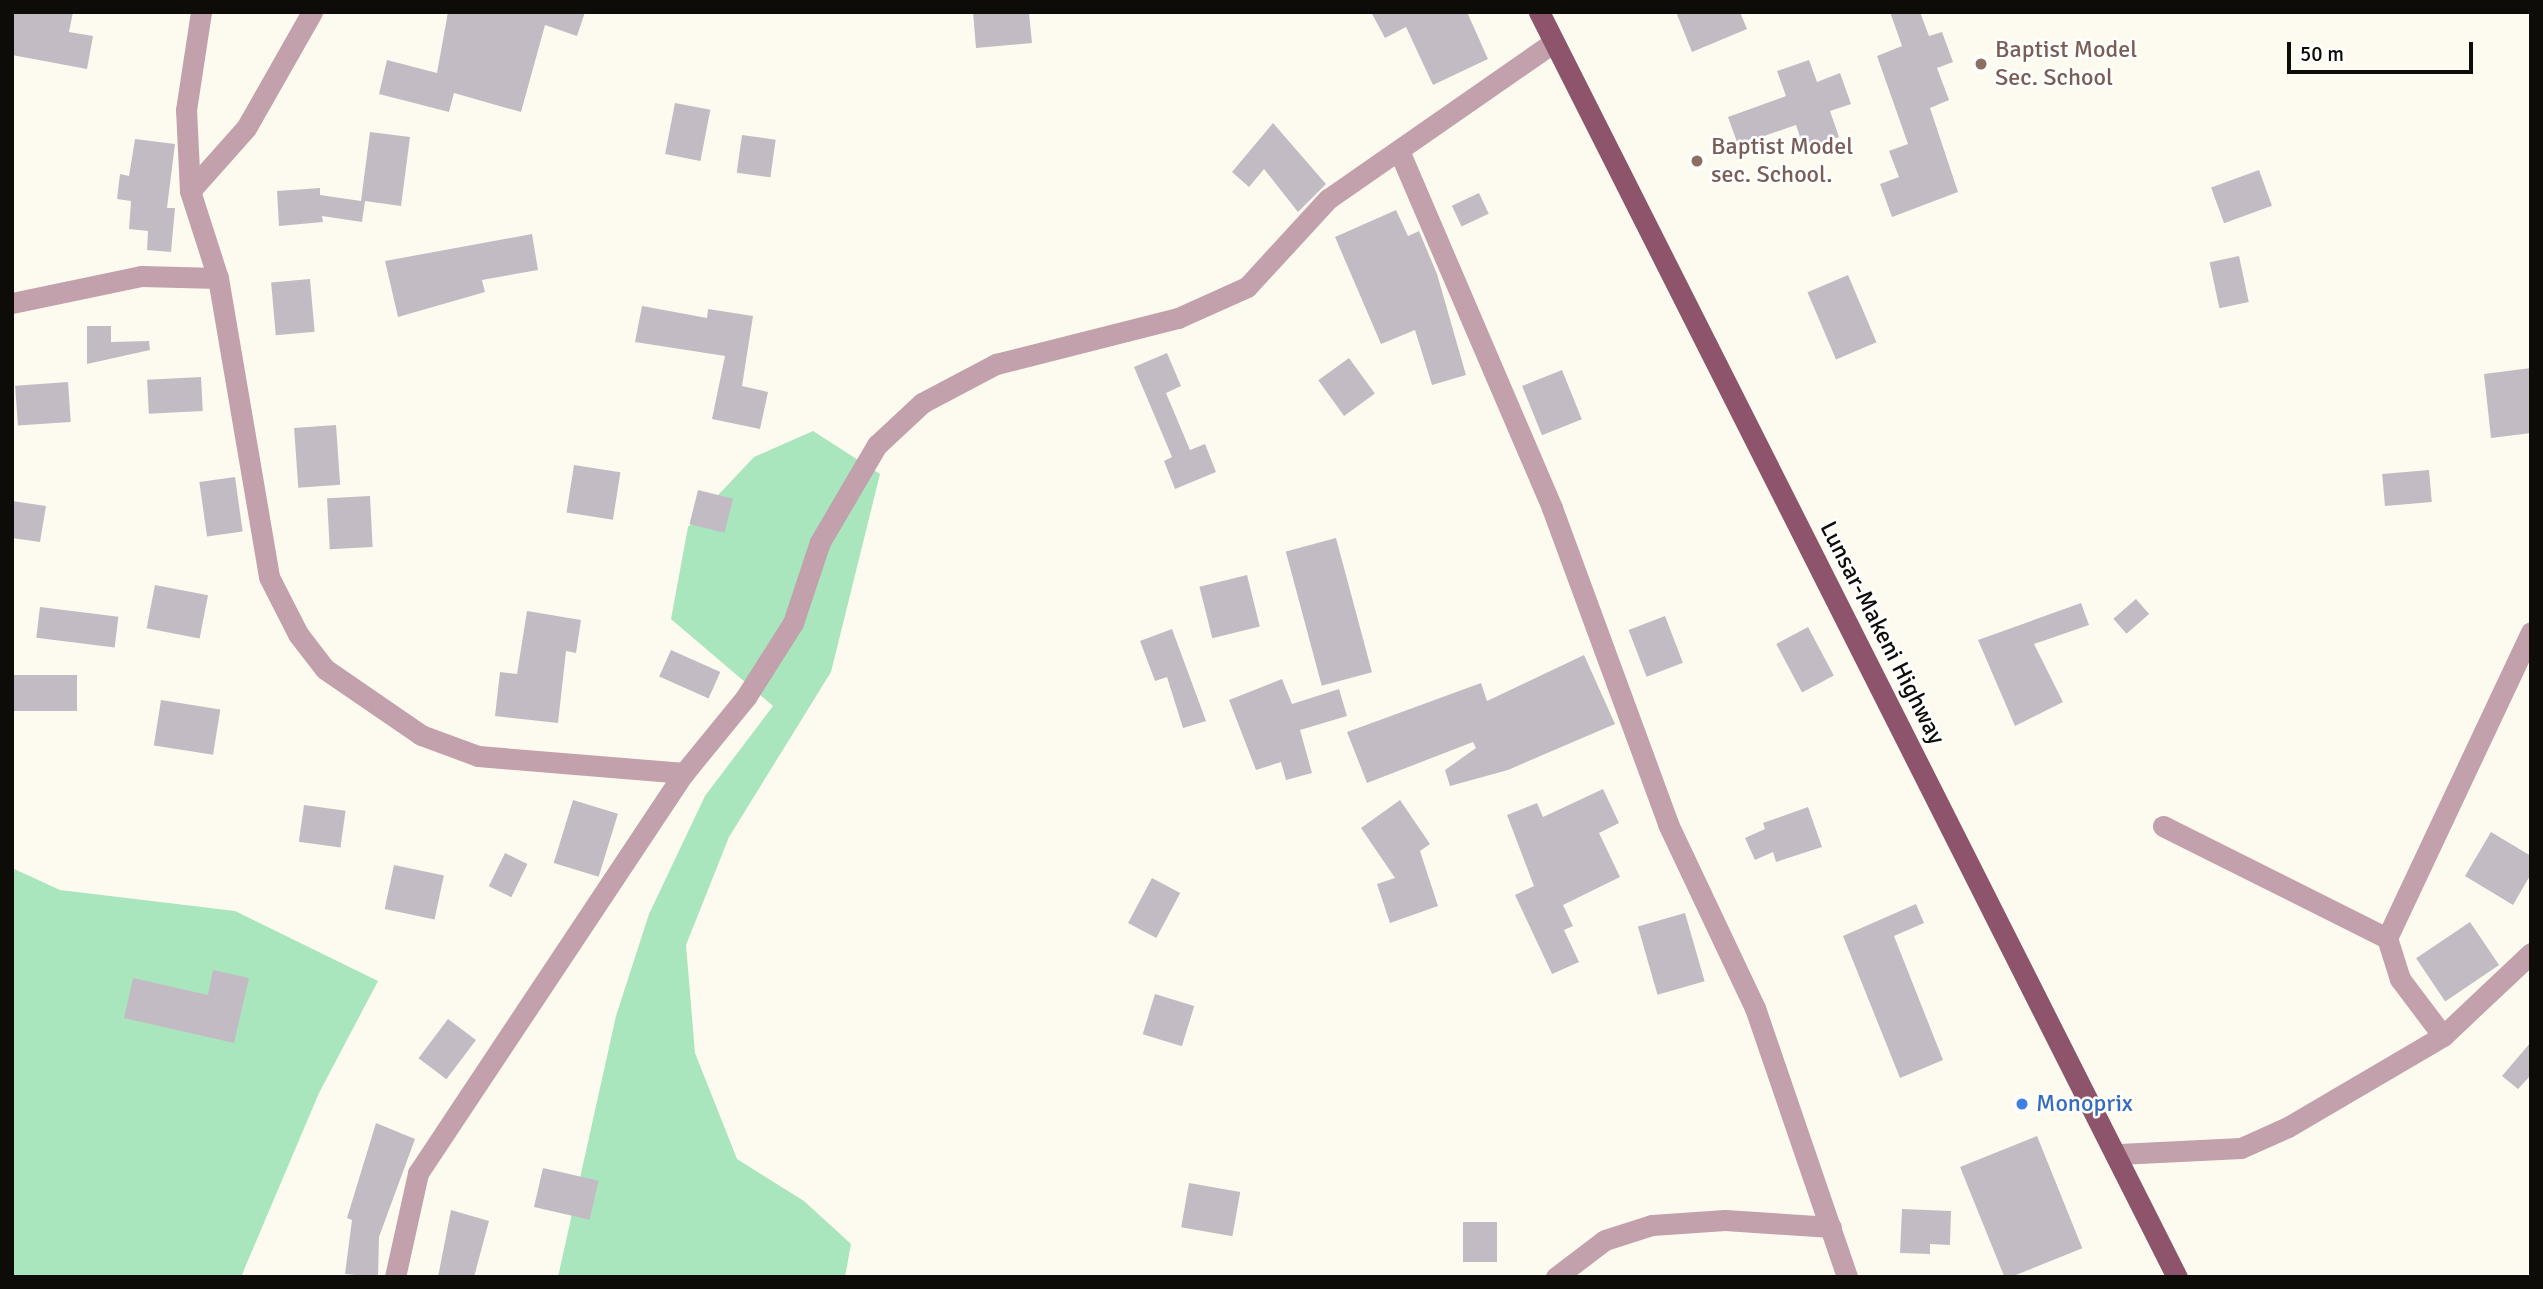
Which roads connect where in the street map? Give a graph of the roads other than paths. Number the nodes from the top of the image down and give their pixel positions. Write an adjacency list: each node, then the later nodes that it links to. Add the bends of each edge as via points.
1 (201, 12): 6 (street, via 186,110)
2 (312, 12): 6 (street, via 246,128)
3 (1539, 12): 4 (main road, Lunsar-Makeni Highway)
4 (1554, 42): 5 (street); 15 (main road, Lunsar-Makeni Highway)
5 (1400, 153): 10 (street, via 1328,199 1247,287 1178,318 996,364 897,424 843,496 793,624 746,697); 16 (street, via 1552,508 1668,824 1755,1008)
6 (190, 191): 7 (street)
7 (218, 278): 8 (street, via 141,276); 10 (street, via 269,577 298,635 325,669 389,719 478,756)
8 (12, 303)
9 (2531, 632): 12 (street)
10 (684, 774): 17 (street, via 418,1173)
11 (2164, 827): 12 (street)
12 (2386, 938): 14 (street, via 2400,979)
13 (2531, 953): 14 (street)
14 (2443, 1036): 15 (street, via 2353,1093 2241,1148)
15 (2119, 1154): 20 (main road, Lunsar-Makeni Highway)
16 (1831, 1227): 18 (street, via 1725,1220 1639,1227 1605,1240); 19 (street)
17 (395, 1277)
18 (1556, 1277)
19 (1847, 1277)
20 (2177, 1277)

